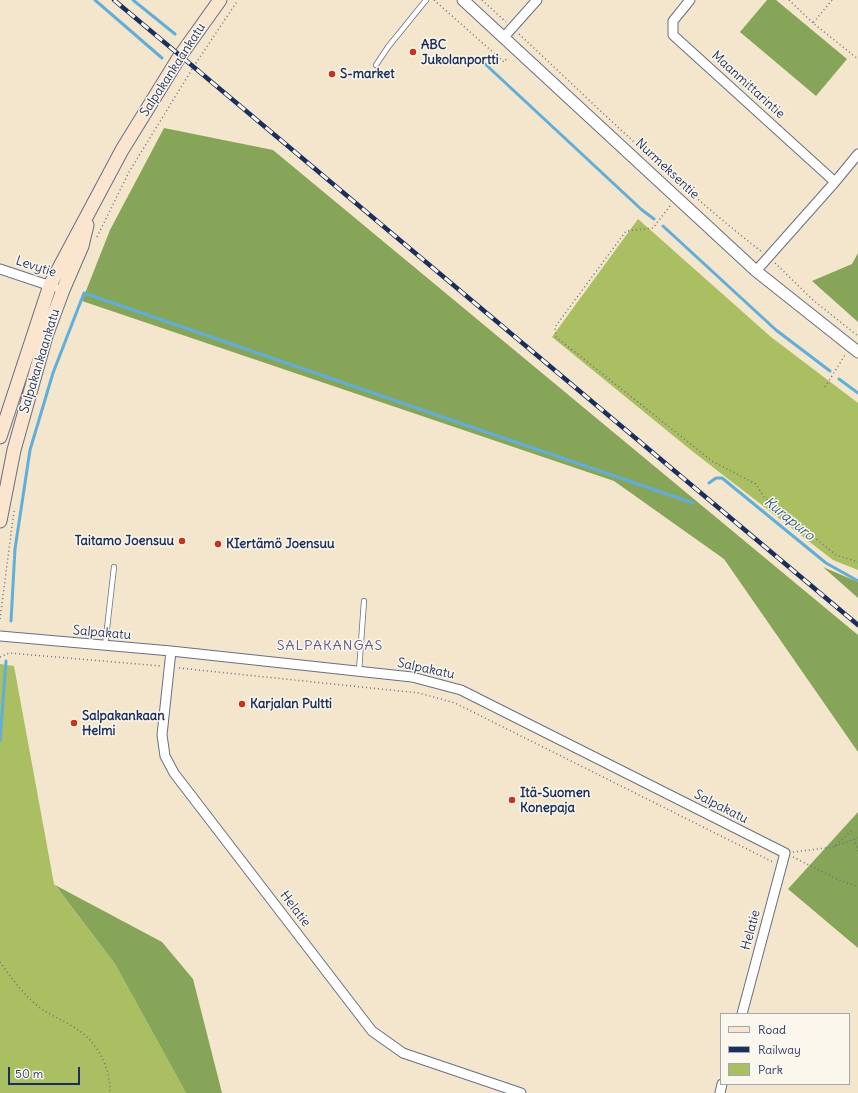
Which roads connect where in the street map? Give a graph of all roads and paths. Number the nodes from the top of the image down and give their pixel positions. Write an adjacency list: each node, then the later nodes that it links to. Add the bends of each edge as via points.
1 (220, 0): 21 (main road, Salpakankaankatu, via 180,56)
2 (238, 0): 22 (path, via 129,172)
3 (426, 0): 17 (lane)
4 (434, 0): 15 (path, via 504,62)
5 (463, 0): 13 (street, Nurmeksentie)
6 (482, 0): 12 (path)
7 (537, 0): 12 (street)
8 (690, 0): 19 (street, Maanmittarintie, via 673,21 673,35)
9 (789, 0): 11 (path)
10 (832, 0): 11 (path)
11 (813, 22): 16 (path)
12 (512, 27): 13 (street); 14 (path)
13 (504, 38): 15 (street, Nurmeksentie)
14 (524, 38): 15 (path); 23 (path, via 720,219)
15 (516, 48): 20 (street, Nurmeksentie)
16 (858, 59)
17 (376, 65)
18 (858, 154): 19 (street)
19 (835, 182): 23 (street)
20 (677, 198): 25 (street, Nurmeksentie); 34 (path, via 653,228 626,231 555,327 556,337 712,461 756,484 763,496 836,555)
21 (92, 204): 26 (main road, Salpakankaankatu); 27 (main road, Salpakankaankatu, via 82,246)
22 (95, 240)
23 (768, 256): 25 (street); 28 (path, via 813,300)
24 (0, 269): 26 (street, Levytie)
25 (756, 271): 29 (street, Nurmeksentie)
26 (50, 286): 27 (street, Levytie); 31 (main road, Salpakankaankatu)
27 (63, 290): 33 (main road, Salpakankaankatu, via 30,390 14,450)
28 (858, 336)
29 (854, 349): 30 (path)
30 (825, 387)
31 (0, 437)
32 (15, 509): 37 (path)
33 (0, 521)
34 (858, 562)
35 (114, 567): 39 (lane)
36 (364, 601): 43 (lane)
37 (0, 619)
38 (0, 636): 39 (street, Salpakatu)
39 (106, 646): 40 (street, Salpakatu)
40 (171, 651): 42 (street, Helatie); 43 (street, Salpakatu)
41 (0, 657): 42 (path, via 9,653)
42 (169, 667): 50 (path, via 419,694 455,703); 55 (street, Helatie, via 162,735 165,756 174,773 372,1031 403,1053)
43 (360, 672): 49 (street, Salpakatu, via 412,677 461,690)
44 (853, 829): 47 (path)
45 (858, 838): 46 (path)
46 (854, 839): 47 (path); 48 (path)
47 (834, 847): 49 (path)
48 (858, 851)
49 (785, 853): 50 (street, Helatie); 51 (path)
50 (782, 867): 53 (street, Helatie)
51 (858, 887)
52 (0, 962): 54 (path, via 14,982 43,1010 79,1030 93,1044 108,1072)
53 (742, 1013)
54 (110, 1093)
55 (521, 1093)

